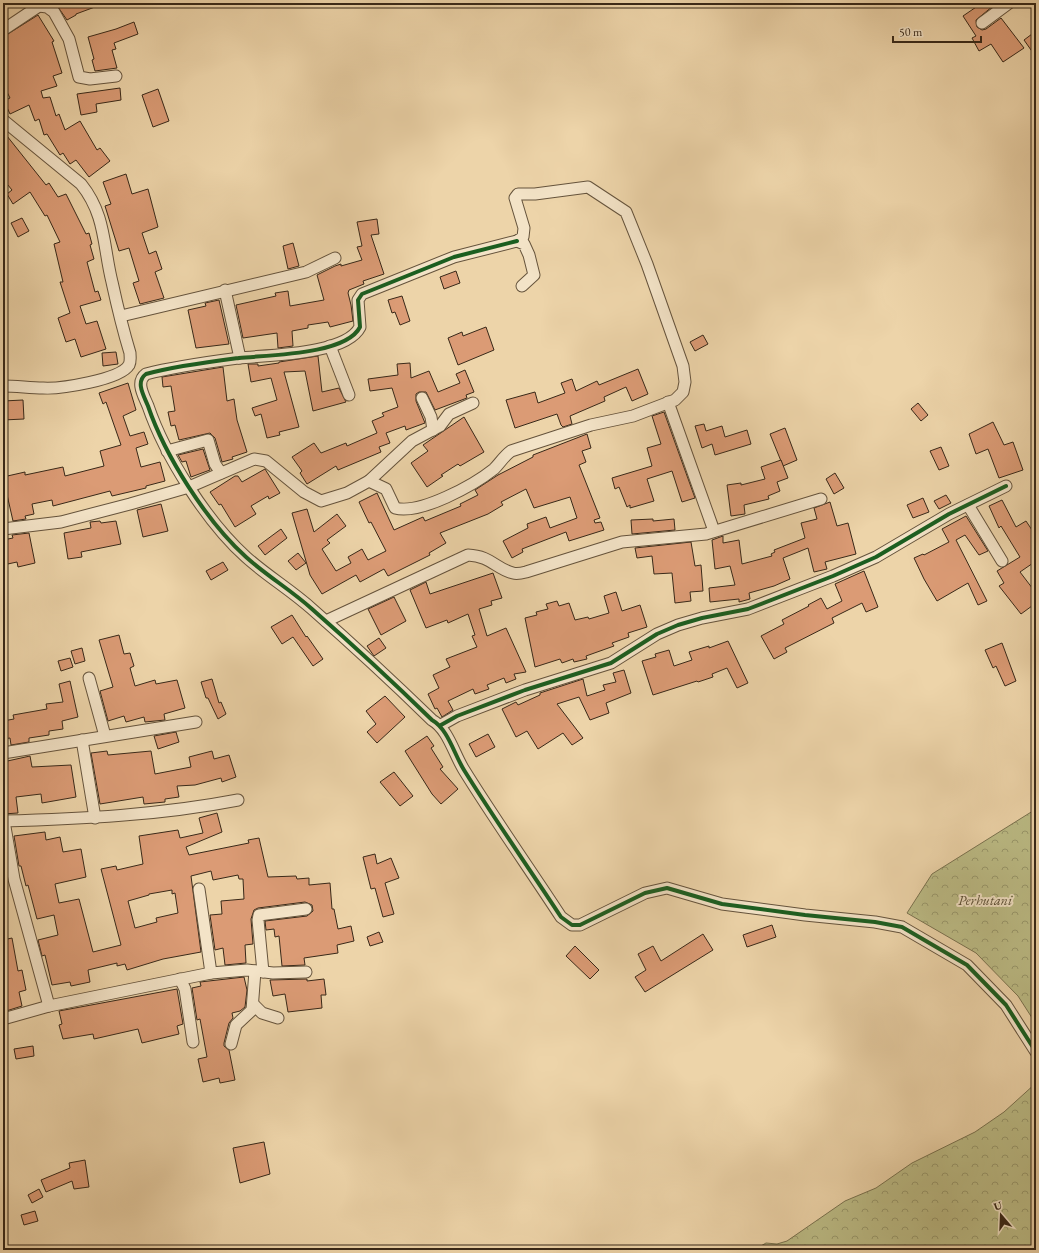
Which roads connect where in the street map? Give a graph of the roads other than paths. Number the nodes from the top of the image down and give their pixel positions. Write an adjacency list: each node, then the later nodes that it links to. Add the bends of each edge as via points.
1 (1009, 3): 3 (street)
2 (39, 5): 4 (street); 5 (street, via 54,12 69,39 79,77 90,79)
3 (982, 23)
4 (3, 30)
5 (116, 76)
6 (3, 120): 11 (street, via 90,194 104,230 111,281)
7 (517, 241): 9 (street, via 524,244 534,275); 12 (street, via 454,257 362,294 358,300 360,327 352,336); 17 (street, via 523,237 524,228 515,198 518,194 588,187 626,212 683,366 683,392 675,400)
8 (335, 258): 10 (street, via 306,272)
9 (522, 286)
10 (225, 290): 11 (street); 13 (street)
11 (121, 316): 14 (street, via 130,353 130,363 126,369 79,384 44,388 24,385)
12 (330, 346): 13 (street, via 283,355); 15 (street)
13 (240, 358): 20 (street, via 142,376 140,384)
14 (3, 386)
15 (349, 395)
16 (422, 398): 19 (street, via 431,417)
17 (668, 402): 22 (street, via 633,416 592,425 511,451 495,468 466,488 415,508 395,508 386,489); 28 (street)
18 (472, 403): 19 (street, via 449,414 440,426)
19 (432, 430): 22 (street, via 412,441)
20 (167, 451): 21 (street, via 208,440 215,464); 24 (street)
21 (221, 474): 22 (street, via 254,459 262,460 304,492 321,501 347,494); 24 (street)
22 (370, 481)
23 (1006, 486): 26 (street)
24 (189, 487): 27 (street, via 61,522); 30 (street, via 245,556)
25 (821, 499): 28 (street)
26 (968, 505): 29 (street); 33 (street, via 876,557 833,576 748,608 678,626 657,634 611,663 525,690 457,716)
27 (3, 529)
28 (714, 531): 30 (street, via 706,534 622,542 526,572 513,573 479,555 468,555)
29 (1002, 561)
30 (326, 621): 33 (street, via 432,720)
31 (89, 678): 34 (street)
32 (196, 722): 34 (street)
33 (441, 725): 52 (street, via 463,768 488,808 561,917 572,925 580,925 645,893 667,888 722,904 902,927 967,965 978,975 1006,1005)
34 (105, 736): 35 (street)
35 (82, 740): 36 (street); 38 (street)
36 (3, 753)
37 (238, 800): 38 (street, via 165,812)
38 (95, 818): 39 (street)
39 (3, 821): 47 (street, via 14,879)
40 (199, 889): 44 (street)
41 (306, 909): 42 (street, via 259,915)
42 (259, 972): 43 (street); 44 (street, via 247,970); 46 (street)
43 (306, 972)
44 (211, 973): 45 (street)
45 (180, 979): 47 (street); 50 (street, via 185,989)
46 (254, 1005): 48 (street, via 262,1013); 51 (street, via 236,1025)
47 (49, 1006): 49 (street)
48 (278, 1018)
49 (3, 1019)
50 (193, 1042)
51 (231, 1044)
52 (1036, 1052)

